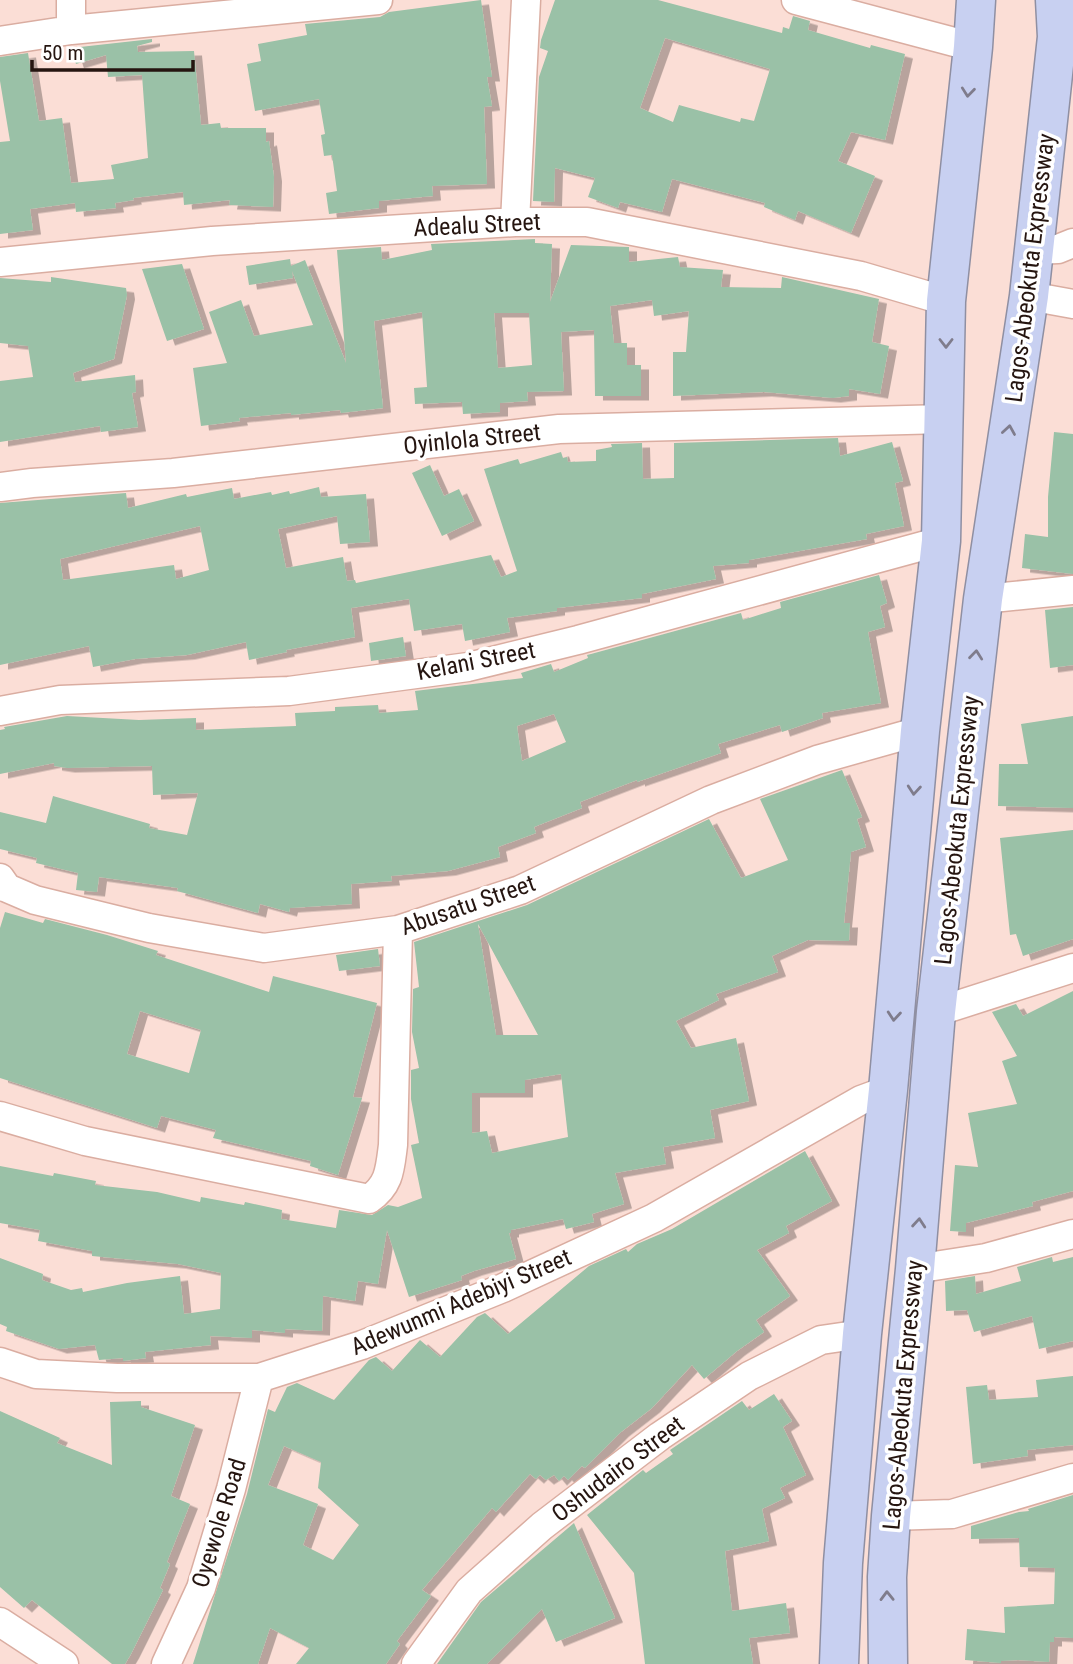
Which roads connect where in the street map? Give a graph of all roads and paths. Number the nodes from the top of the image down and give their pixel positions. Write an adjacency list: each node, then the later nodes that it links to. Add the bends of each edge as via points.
1 (71, 0): 7 (street)
2 (526, 0): 10 (street)
3 (796, 0): 9 (street)
4 (976, 0): 9 (highway, Lagos-Abeokuta Expressway)
5 (1055, 0): 12 (highway, Lagos-Abeokuta Expressway, via 1057,37)
6 (360, 1): 7 (street)
7 (71, 30): 8 (street)
8 (0, 41)
9 (973, 47): 15 (highway, Lagos-Abeokuta Expressway, one-way to 15)
10 (515, 222): 13 (street, Adealu Street, via 212,241); 15 (street, Adealu Street, via 587,222 861,276)
11 (1073, 243): 12 (street)
12 (1035, 250): 14 (highway, Lagos-Abeokuta Expressway)
13 (0, 262)
14 (1029, 296): 16 (street); 21 (highway, Lagos-Abeokuta Expressway, one-way to 14)
15 (946, 301): 17 (highway, Lagos-Abeokuta Expressway, one-way to 17)
16 (1073, 304)
17 (945, 419): 18 (street, Oyinlola Street, via 559,429); 19 (highway, Lagos-Abeokuta Expressway)
18 (0, 487)
19 (941, 541): 22 (street, Kelani Street, via 468,667 289,691 60,700); 23 (highway, Lagos-Abeokuta Expressway)
20 (1073, 590): 21 (street)
21 (983, 599): 27 (highway, Lagos-Abeokuta Expressway, one-way to 21)
22 (0, 711)
23 (920, 731): 25 (street, Abusatu Street, via 817,760 734,791 520,890); 28 (highway, Lagos-Abeokuta Expressway, one-way to 28)
24 (0, 878): 25 (street, Abusatu Street, via 7,888 35,900 149,928 264,948)
25 (398, 930): 29 (street, via 393,1145 389,1177 369,1199 85,1141)
26 (1073, 968): 27 (street)
27 (936, 1012): 31 (highway, Lagos-Abeokuta Expressway, one-way to 27)
28 (888, 1090): 32 (highway, Lagos-Abeokuta Expressway); 34 (street, Adewunmi Adebiyi Street, via 861,1100 654,1218 503,1288 362,1345)
29 (0, 1116)
30 (1073, 1234): 31 (street, via 986,1258)
31 (915, 1269): 36 (highway, Lagos-Abeokuta Expressway)
32 (862, 1334): 40 (street, Oshudairo Street, via 821,1340 749,1376 660,1436 542,1526 469,1591); 41 (highway, Lagos-Abeokuta Expressway)
33 (0, 1362): 34 (street, Adewunmi Adebiyi Street, via 36,1374)
34 (260, 1378): 39 (street, Oyewole Road, via 201,1588)
35 (1073, 1478): 36 (street, via 952,1514)
36 (891, 1516): 42 (highway, Lagos-Abeokuta Expressway, one-way to 36)
37 (0, 1622): 38 (street)
38 (64, 1664)
39 (166, 1664)
40 (416, 1664)
41 (839, 1664)
42 (888, 1664)

